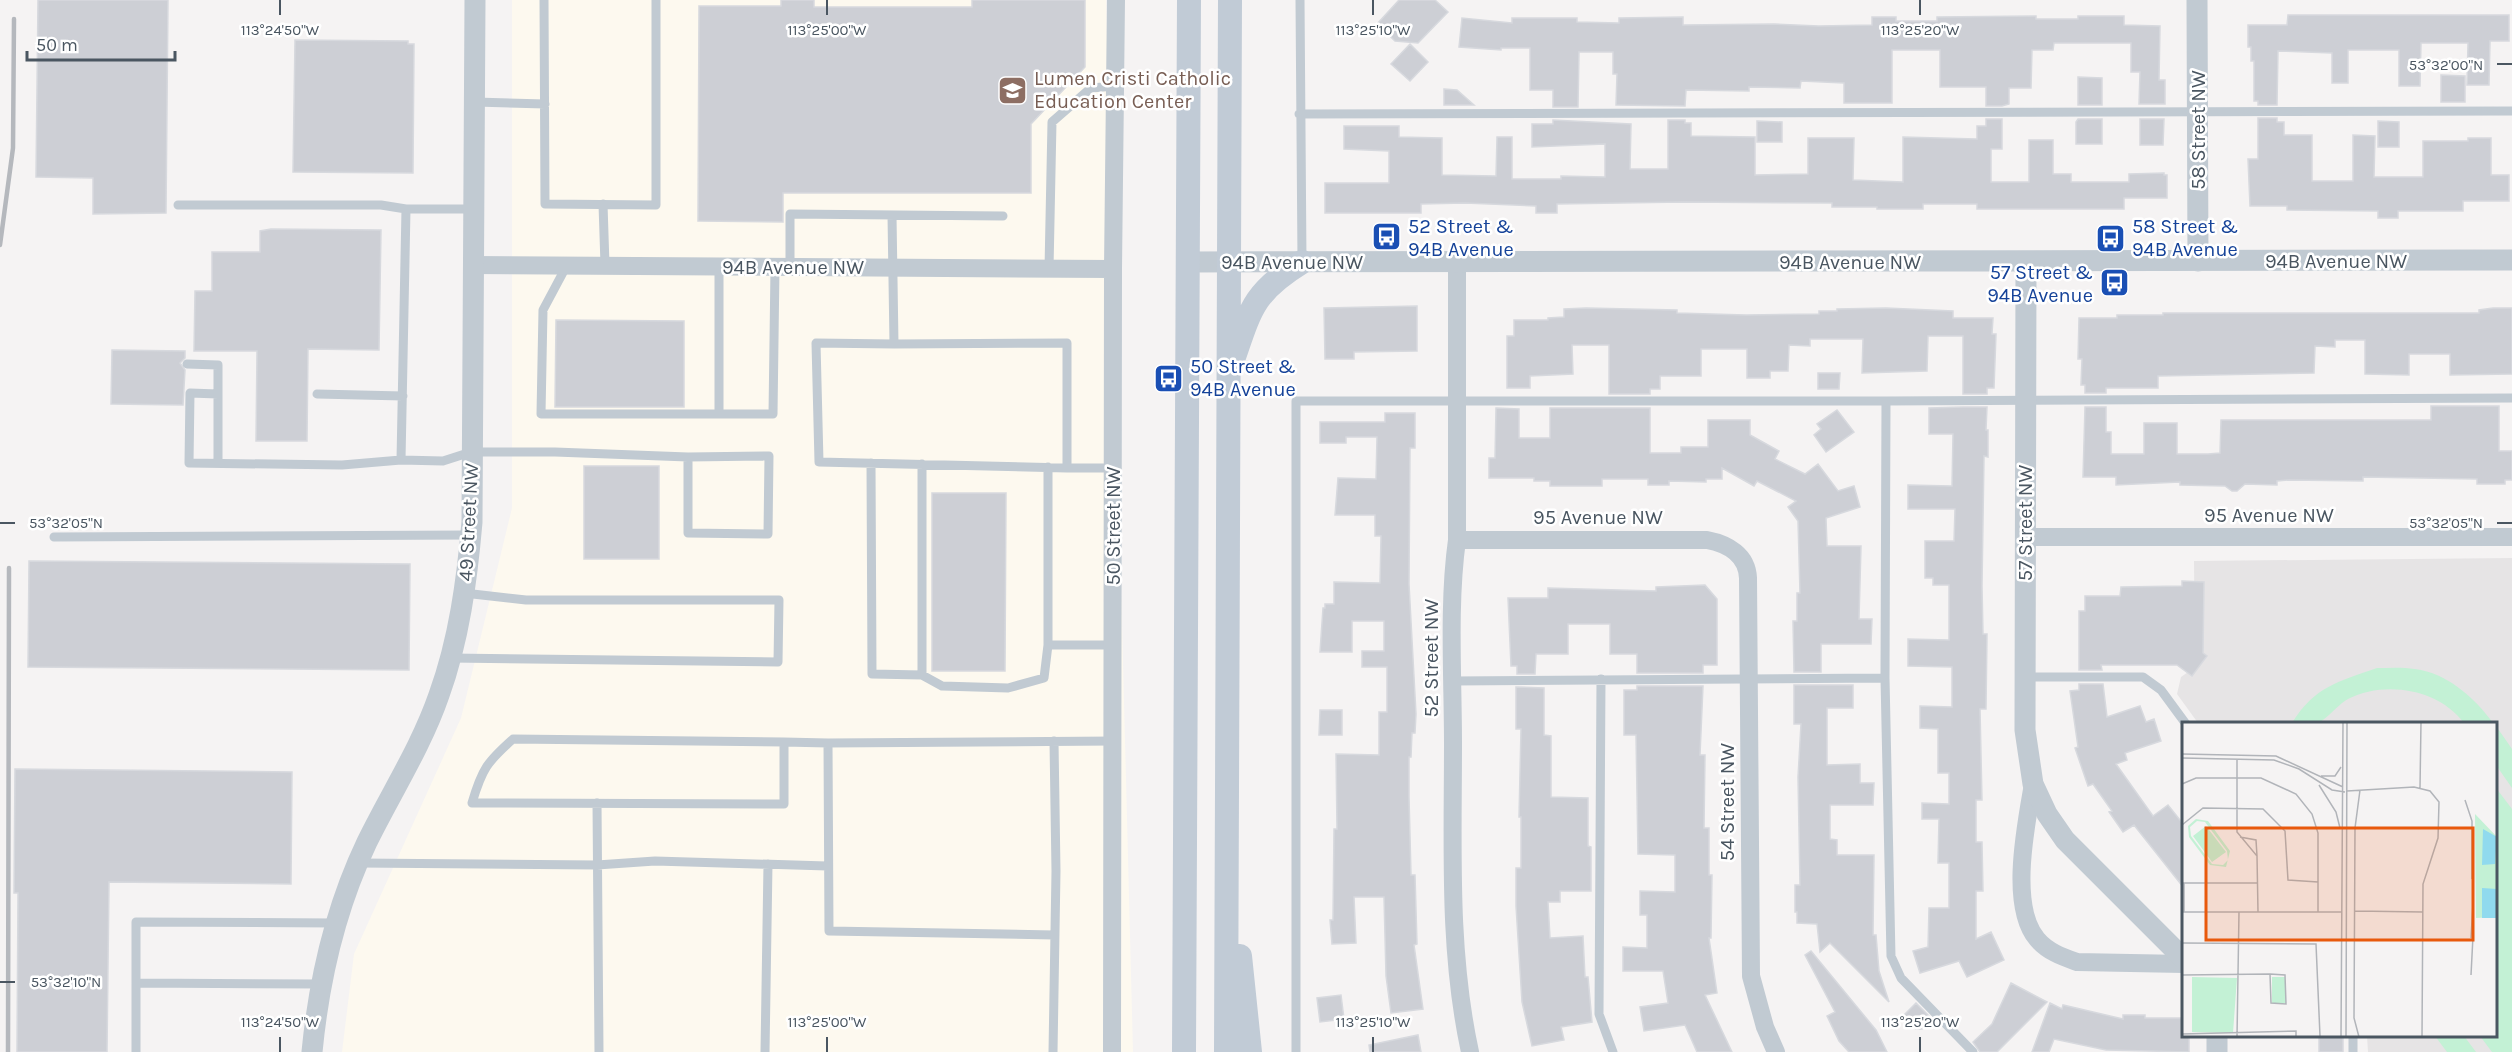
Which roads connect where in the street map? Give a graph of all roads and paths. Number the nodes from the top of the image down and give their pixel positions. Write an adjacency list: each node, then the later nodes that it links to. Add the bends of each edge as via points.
1 (475, 0): 10 (street, 49 Street NW)
2 (544, 0): 11 (lane)
3 (656, 0): 15 (lane, via 656,205)
4 (1116, 0): 9 (street, 50 Street NW)
5 (1189, 0): 24 (main road)
6 (1230, 0): 25 (main road)
7 (1300, 0): 14 (lane)
8 (2197, 0): 13 (street, 58 Street NW)
9 (1115, 86): 34 (lane, via 1091,88 1052,122); 35 (street, 50 Street NW)
10 (474, 102): 11 (lane); 17 (street, 49 Street NW)
11 (545, 104): 15 (lane, via 545,204)
12 (2512, 111): 13 (lane)
13 (2198, 112): 14 (lane); 23 (street, 58 Street NW)
14 (1299, 114): 26 (lane)
15 (603, 204): 30 (lane)
16 (178, 205): 18 (lane, via 381,205)
17 (473, 208): 18 (lane); 28 (street, 49 Street NW)
18 (406, 209): 41 (lane)
19 (892, 215): 20 (lane); 32 (lane, via 790,214); 33 (lane)
20 (1003, 216)
21 (2512, 260): 23 (street, 94B Avenue NW)
22 (2026, 261): 23 (street, 94B Avenue NW); 27 (street, 94B Avenue NW); 43 (street, 57 Street NW)
23 (2198, 261)
24 (1187, 262): 25 (street, 94B Avenue NW); 96 (main road)
25 (1229, 262): 26 (street, 94B Avenue NW); 38 (main road)
26 (1302, 262): 27 (street, 94B Avenue NW); 38 (main road, via 1263,291 1250,314)
27 (1457, 263): 45 (street, 52 Street NW)
28 (472, 265): 29 (street, 94B Avenue NW); 47 (street, 49 Street NW)
29 (567, 265): 30 (street, 94B Avenue NW); 46 (lane, via 543,310 542,414)
30 (605, 265): 31 (street, 94B Avenue NW)
31 (718, 266): 32 (street, 94B Avenue NW); 46 (lane)
32 (783, 267): 33 (street, 94B Avenue NW); 46 (lane, via 773,414)
33 (893, 268): 34 (street, 94B Avenue NW); 36 (lane)
34 (1049, 269): 35 (street, 94B Avenue NW)
35 (1113, 269): 55 (street, 50 Street NW)
36 (894, 344): 51 (lane, via 816,343 819,462); 54 (lane, via 1067,343)
37 (187, 364): 39 (lane, via 218,365)
38 (1228, 374): 79 (main road)
39 (218, 394): 50 (lane); 50 (lane, via 190,393 189,463)
40 (317, 394): 41 (lane)
41 (403, 396): 49 (lane)
42 (2512, 398): 43 (lane)
43 (2025, 400): 44 (lane); 58 (street, 57 Street NW)
44 (1886, 401): 45 (lane); 69 (lane)
45 (1457, 402): 60 (street, 52 Street NW); 99 (lane, via 1296,401)
46 (718, 414)
47 (471, 452): 48 (lane); 49 (lane, via 443,462); 56 (street, 49 Street NW)
48 (688, 457): 48 (lane, via 770,456 768,534 688,533)
49 (401, 460): 50 (lane, via 342,465)
50 (218, 462)
51 (871, 464): 52 (lane); 66 (lane, via 872,674)
52 (922, 464): 53 (lane); 66 (lane)
53 (1048, 467): 54 (lane); 63 (lane)
54 (1066, 468): 55 (lane)
55 (1113, 468): 64 (street, 50 Street NW)
56 (471, 535): 57 (lane); 62 (street, 49 Street NW)
57 (54, 537)
58 (2026, 537): 59 (street, 95 Avenue NW); 67 (street, 57 Street NW)
59 (2512, 537)
60 (1457, 540): 61 (street, 95 Avenue NW, via 1707,540); 71 (street, 52 Street NW)
61 (1736, 551): 68 (street, 54 Street NW, via 1747,571)
62 (464, 593): 65 (street, 49 Street NW); 65 (lane, via 526,600 779,600 778,662)
63 (1048, 645): 64 (lane); 66 (lane, via 1044,678 1008,688 942,686)
64 (1113, 645): 74 (street, 50 Street NW)
65 (450, 658): 80 (street, 49 Street NW, via 428,724)
66 (922, 675)
67 (2025, 677): 72 (lane, via 2143,677 2162,690); 77 (street, 57 Street NW, via 2025,730)
68 (1749, 678): 69 (lane); 70 (lane); 102 (street, 54 Street NW, via 1751,976)
69 (1885, 678): 103 (lane, via 1891,956 1901,978)
70 (1601, 679): 71 (lane); 101 (lane, via 1599,1014)
71 (1453, 681): 100 (street, 52 Street NW, via 1455,954 1459,1000)
72 (2185, 722)
73 (1054, 741): 74 (lane); 76 (lane); 85 (lane)
74 (1114, 741): 95 (street, 50 Street NW)
75 (784, 742): 76 (lane); 78 (lane, via 784,804); 78 (lane, via 513,739 489,760 472,803)
76 (828, 743): 83 (lane)
77 (2033, 784): 86 (street, 57 Street NW, via 2065,840); 87 (street, 57 Street NW, via 2024,839 2023,902 2027,922 2038,941 2056,954 2078,962)
78 (597, 803): 82 (lane)
79 (1227, 818): 97 (main road); 98 (main road)
80 (358, 863): 82 (lane); 84 (street, 49 Street NW)
81 (768, 864): 82 (lane, via 655,861); 83 (lane); 93 (lane)
82 (597, 865): 92 (lane)
83 (827, 866): 85 (lane, via 829,931)
84 (335, 923): 88 (lane, via 136,922); 89 (street, 49 Street NW)
85 (1054, 935): 94 (lane)
86 (2182, 957)
87 (2182, 964)
88 (136, 983): 89 (lane); 90 (lane)
89 (321, 984): 91 (street, 49 Street NW)
90 (136, 1052)
91 (312, 1052)
92 (599, 1052)
93 (765, 1052)
94 (1053, 1052)
95 (1112, 1052)
96 (1184, 1052)
97 (1227, 1052)
98 (1250, 1052)
99 (1296, 1052)
100 (1470, 1052)
101 (1613, 1052)
102 (1776, 1052)
103 (1973, 1052)

